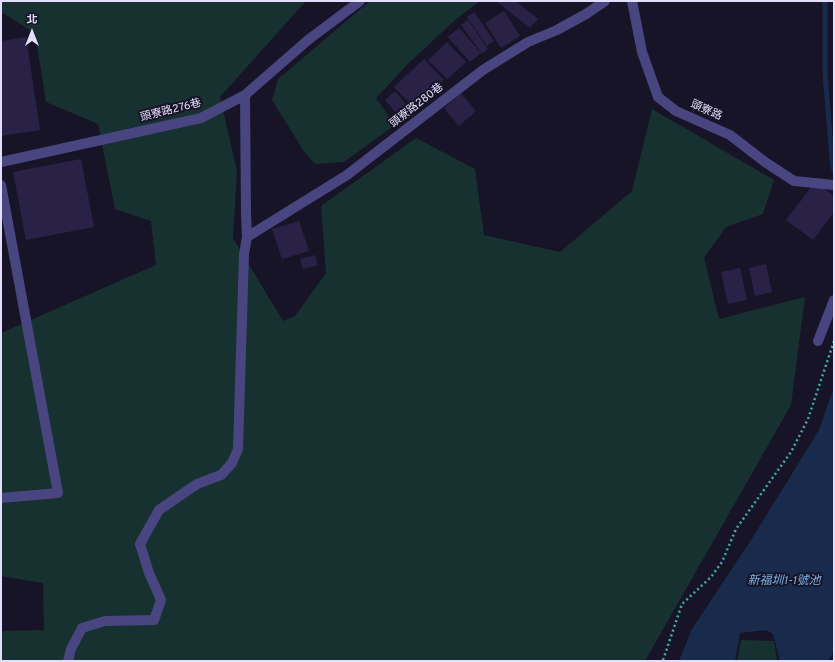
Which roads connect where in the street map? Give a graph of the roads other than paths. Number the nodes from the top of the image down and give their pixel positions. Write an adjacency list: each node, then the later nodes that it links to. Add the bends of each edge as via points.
1 (360, 1): 4 (street, 頭寮路276巷, via 308,40)
2 (605, 1): 8 (street, 頭寮路280巷, via 557,30 528,42 483,70 347,175)
3 (632, 1): 7 (street, 頭寮路, via 642,52 658,97 676,111 730,135 794,181)
4 (245, 95): 5 (street, 頭寮路276巷, via 201,118); 8 (street)
5 (1, 162)
6 (1, 185): 11 (street, via 58,493)
7 (834, 185)
8 (247, 237): 12 (street, via 244,254 238,449 232,463 221,475 197,484 159,510 140,544 161,600 154,620 105,621 82,628)
9 (834, 300): 10 (street)
10 (818, 341)
11 (1, 498)
12 (68, 661)

